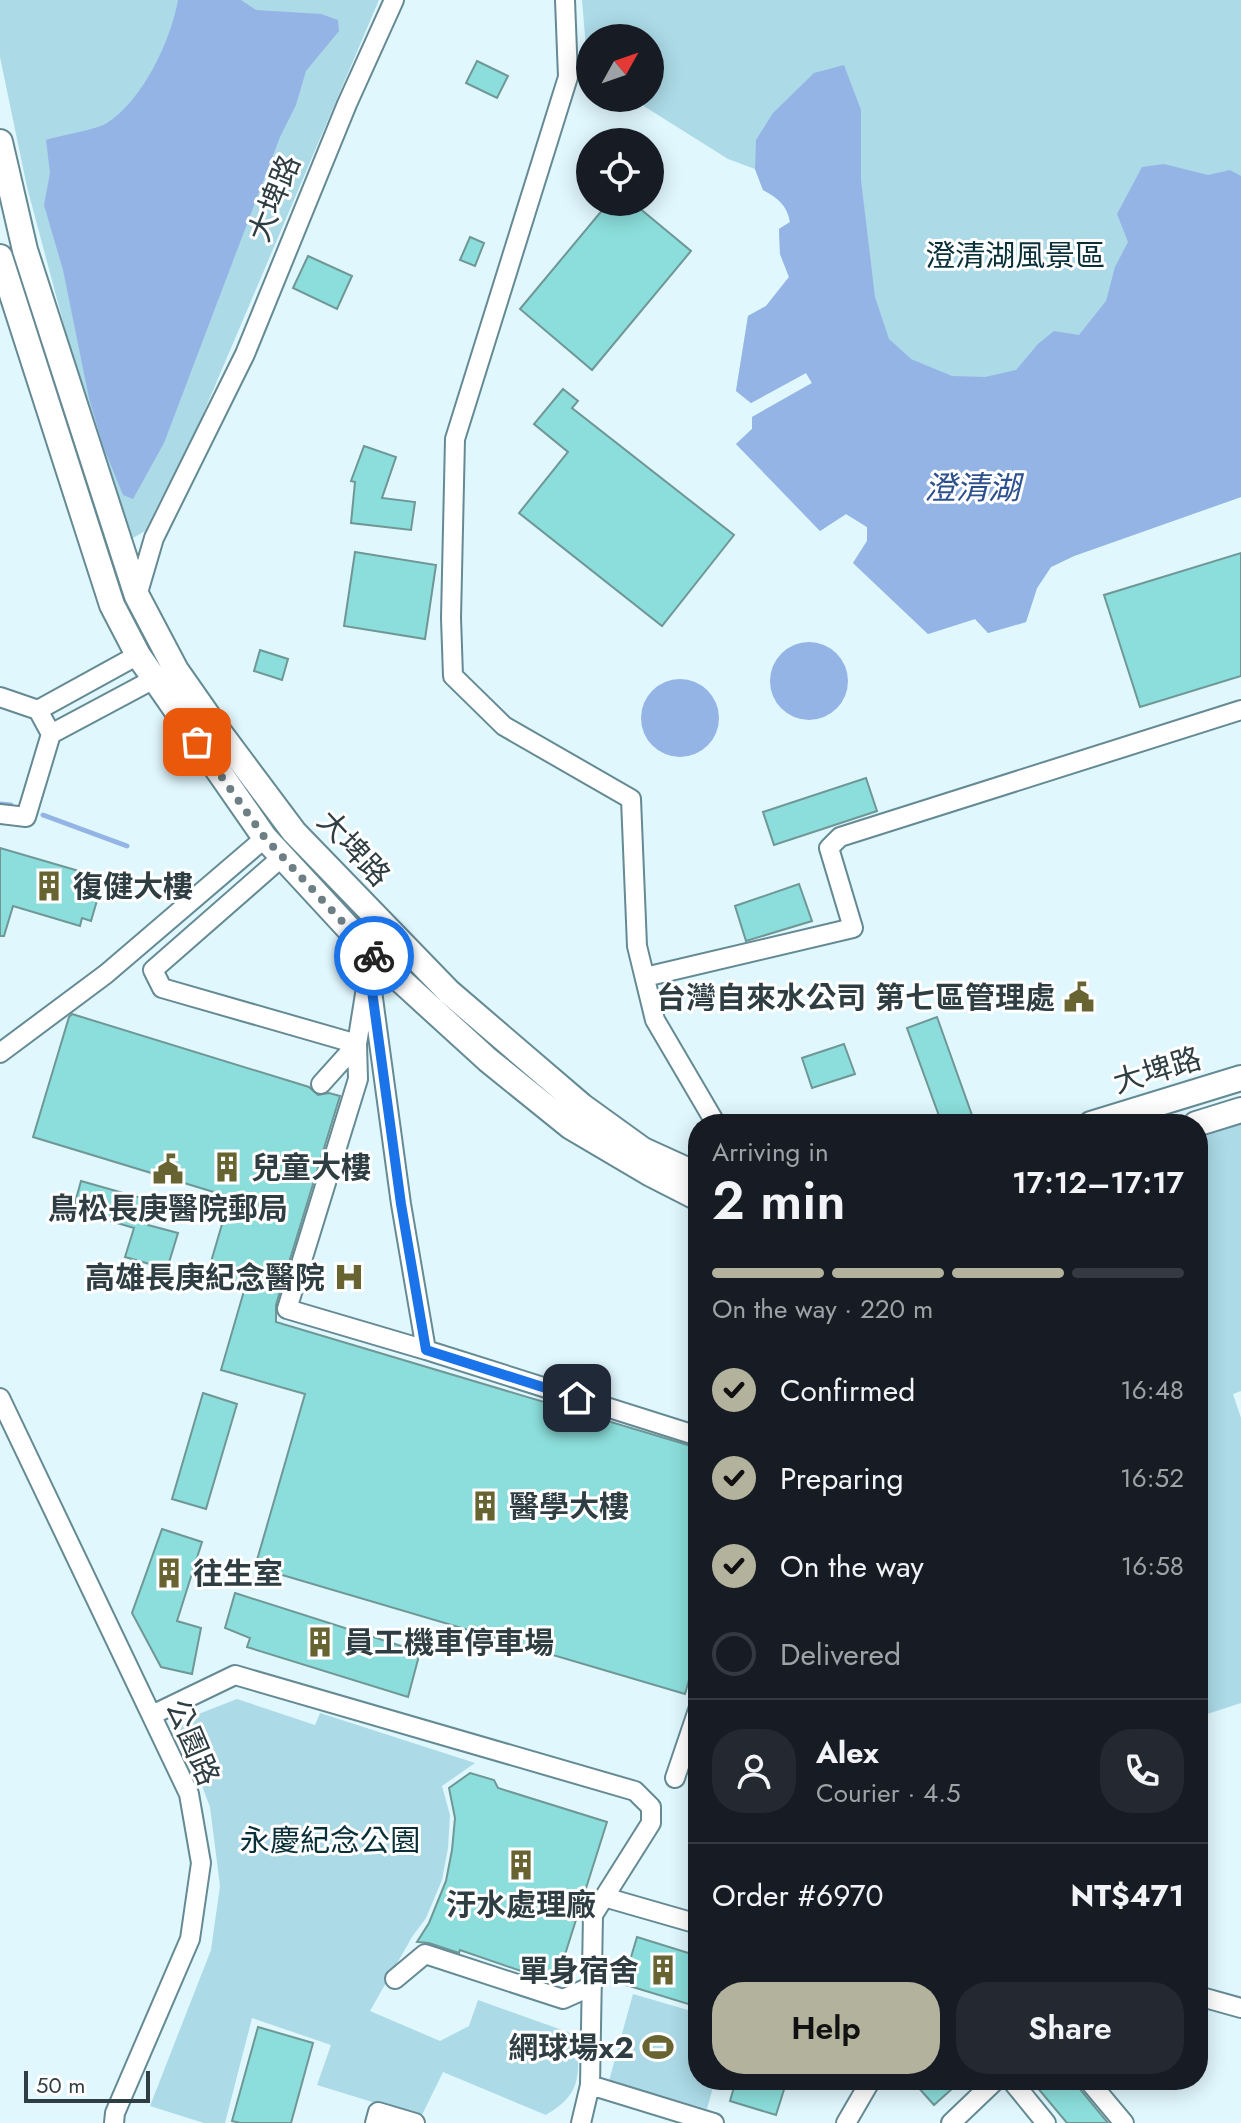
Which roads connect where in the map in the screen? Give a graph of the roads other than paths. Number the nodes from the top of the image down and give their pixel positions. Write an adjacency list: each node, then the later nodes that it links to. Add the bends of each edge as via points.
1 (394, 0): 5 (street, 大埤路, via 245,354 154,538)
2 (565, 0): 16 (street, via 568,77 455,439 453,676 504,726 631,799 637,946)
3 (0, 142): 5 (main road, 大埤路, via 25,250)
4 (0, 257): 6 (main road, 大埤路, via 112,605)
5 (137, 596): 25 (main road, 大埤路, via 176,670 229,746 294,832 385,928 449,992 582,1106 643,1150)
6 (138, 655): 7 (main road, 大埤路); 9 (street)
7 (154, 679): 11 (street); 13 (main road, 大埤路)
8 (0, 697): 9 (street)
9 (38, 710): 11 (street)
10 (1241, 710): 16 (street, via 840,837 829,848 853,928)
11 (51, 734): 12 (street, via 26,817)
12 (0, 814)
13 (265, 838): 14 (main road, 大埤路); 18 (street, via 106,974)
14 (282, 857): 15 (main road, 大埤路); 17 (street, via 153,970 162,988)
15 (372, 962): 17 (street); 26 (main road, 大埤路, via 571,1127); 27 (street, via 401,1204)
16 (645, 977): 22 (street, via 655,1020)
17 (357, 1044): 20 (street); 27 (street, via 358,1079 287,1309)
18 (0, 1053)
19 (1241, 1078): 23 (main road, 大埤路)
20 (321, 1084)
21 (1241, 1110): 24 (main road, 大埤路)
22 (710, 1114)
23 (1124, 1114)
24 (1208, 1120)
25 (688, 1170)
26 (688, 1193)
27 (426, 1350): 29 (street)
28 (0, 1398): 30 (street, 公園路)
29 (688, 1433)
30 (152, 1715): 33 (street, via 235,1675 635,1791 651,1807 651,1823); 44 (street, 公園路, via 189,1794 201,1863 190,1939)
31 (688, 1740): 32 (street)
32 (675, 1778)
33 (604, 1897): 34 (street); 36 (street, via 593,1915)
34 (688, 1921)
35 (395, 1979): 36 (street, via 425,1954 563,1999)
36 (592, 1986): 39 (street)
37 (1208, 1999): 38 (street)
38 (1241, 2008)
39 (590, 2085): 47 (street); 48 (street)
40 (865, 2090): 49 (street)
41 (986, 2090): 50 (street)
42 (1019, 2090): 51 (street)
43 (1096, 2090): 52 (street)
44 (114, 2123)
45 (375, 2123): 46 (street, via 378,2112)
46 (415, 2123)
47 (581, 2123)
48 (714, 2123)
49 (846, 2123)
50 (951, 2123)
51 (1046, 2123)
52 (1124, 2123)

